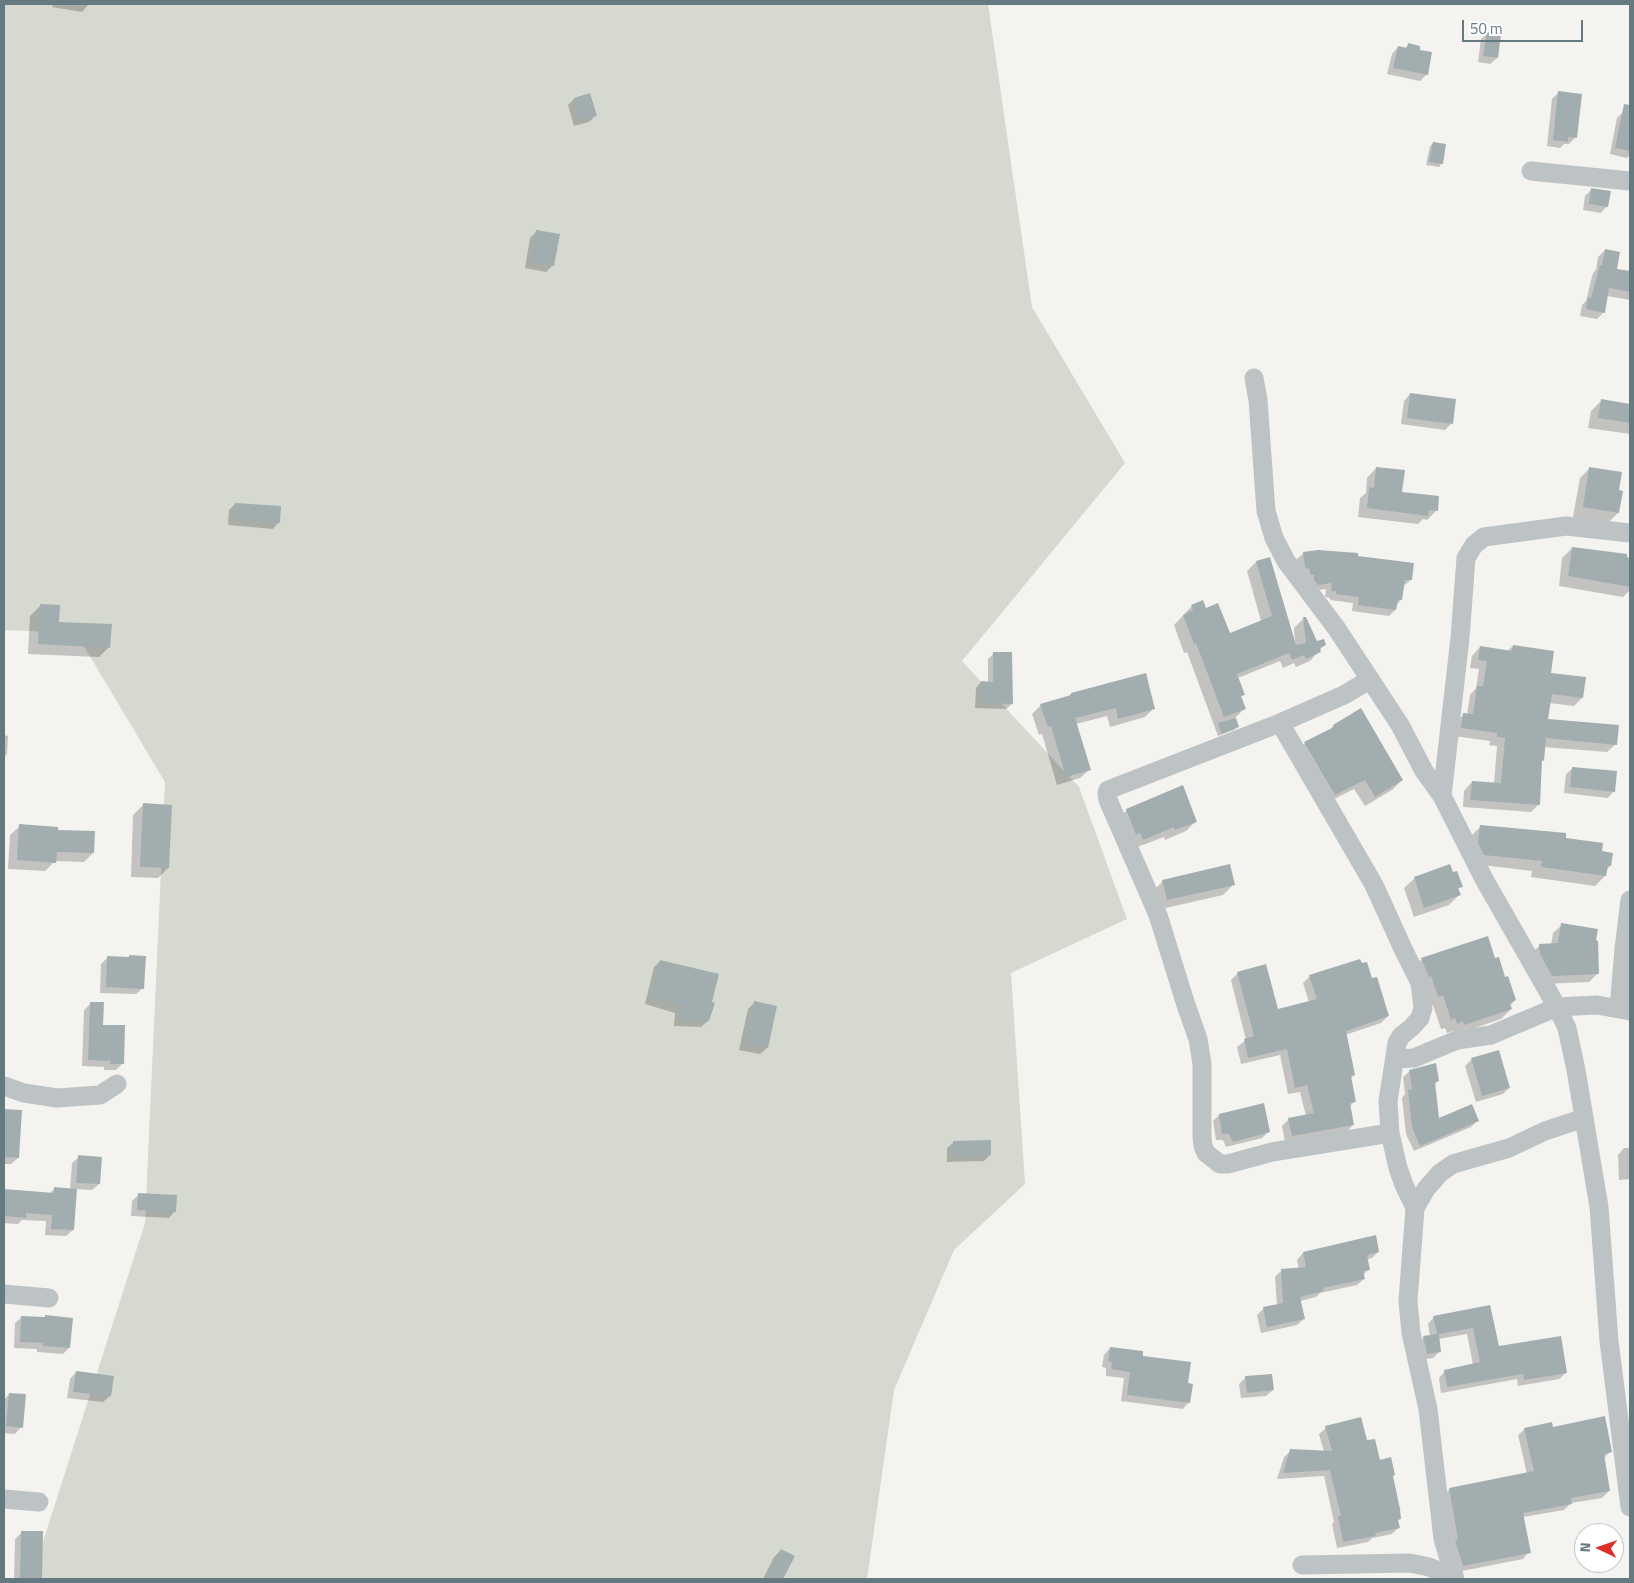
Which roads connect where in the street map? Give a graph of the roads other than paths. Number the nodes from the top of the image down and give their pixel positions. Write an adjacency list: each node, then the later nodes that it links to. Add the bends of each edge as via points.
1 (1531, 171): 2 (street)
2 (1630, 181)
3 (1254, 378): 5 (street, via 1266,512 1274,538 1286,561 1337,629)
4 (1630, 533): 7 (street, via 1566,526 1484,537 1474,545 1466,558)
5 (1369, 680): 6 (street, via 1344,695); 7 (street)
6 (1280, 723): 11 (street, via 1374,885 1420,983 1423,1008 1420,1018 1401,1036); 15 (street, via 1108,790 1108,800 1158,915 1198,1039 1202,1064 1202,1137 1206,1153 1220,1164 1228,1164 1272,1152)
7 (1442, 796): 9 (street)
8 (1630, 900): 10 (street, via 1624,949)
9 (1557, 1007): 10 (street, via 1597,1005); 11 (street, via 1491,1035 1457,1040 1414,1058); 14 (street, via 1567,1028)
10 (1625, 1010)
11 (1395, 1059): 15 (street, via 1388,1101)
12 (117, 1084): 13 (street, via 100,1095 57,1098)
13 (4, 1086)
14 (1584, 1118): 16 (street, via 1509,1148 1453,1164 1426,1188); 21 (street, via 1599,1207 1609,1341)
15 (1390, 1133): 16 (street, via 1404,1185)
16 (1415, 1208): 24 (street, via 1408,1301 1411,1333 1428,1409 1443,1539)
17 (4, 1294): 18 (street)
18 (49, 1298)
19 (4, 1499): 20 (street)
20 (39, 1502)
21 (1630, 1507)
22 (1302, 1565): 23 (street, via 1410,1563 1429,1567)
23 (1450, 1579)
24 (1454, 1579)

